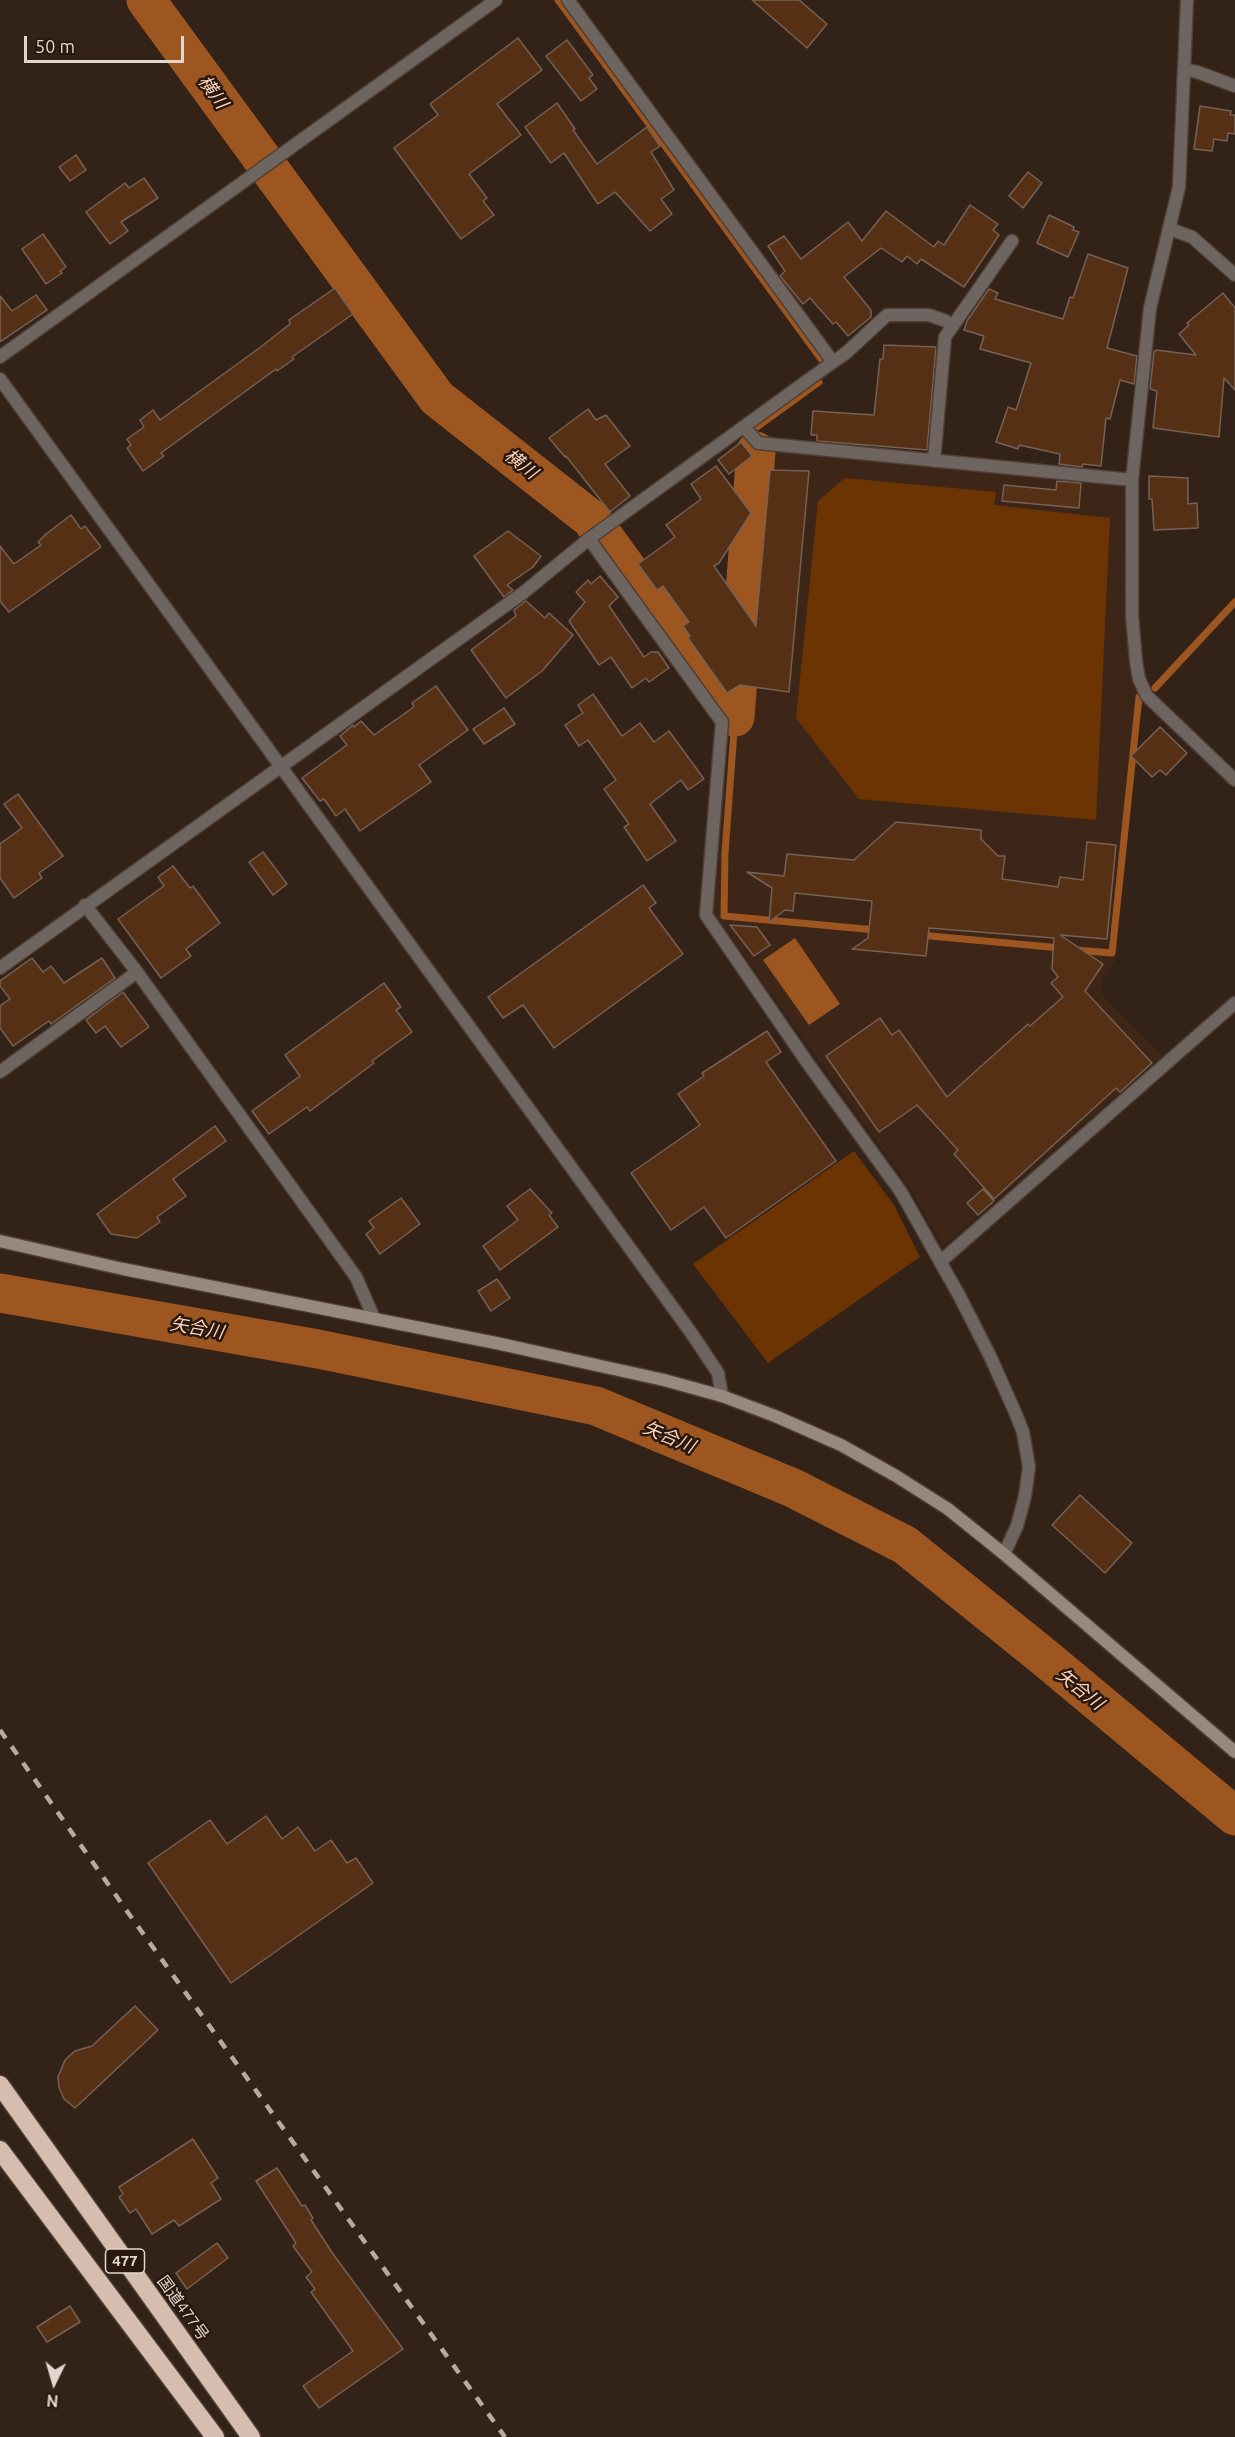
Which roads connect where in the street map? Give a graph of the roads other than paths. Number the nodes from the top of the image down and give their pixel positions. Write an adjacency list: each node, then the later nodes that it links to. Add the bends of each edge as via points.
1 (496, 0): 10 (street)
2 (568, 0): 11 (street)
3 (1187, 0): 4 (street)
4 (1184, 69): 5 (street); 6 (street, via 1179,187)
5 (1235, 86)
6 (1170, 229): 8 (street, via 1192,237); 15 (street, via 1150,308)
7 (1012, 241): 9 (street)
8 (1235, 275)
9 (952, 326): 11 (street, via 929,315 887,315); 14 (street, via 944,343)
10 (0, 357)
11 (832, 362): 13 (street)
12 (0, 379): 17 (street)
13 (745, 428): 14 (street, via 758,444); 16 (street)
14 (934, 461): 15 (street)
15 (1132, 480): 18 (street, via 1132,615 1139,679 1148,696)
16 (589, 539): 17 (street, via 523,593); 25 (street, via 722,722 706,915 901,1192)
17 (279, 766): 19 (street); 27 (street, via 692,1334 718,1373)
18 (1235, 780)
19 (85, 905): 20 (street); 21 (street)
20 (0, 968)
21 (137, 972): 23 (street); 26 (street, via 356,1277)
22 (1235, 1003): 25 (street)
23 (0, 1072)
24 (0, 1241): 26 (street)
25 (940, 1262): 28 (street, via 990,1356 1027,1450 1025,1496)
26 (374, 1318): 27 (street, via 604,1366)
27 (722, 1396): 28 (street, via 850,1450 948,1509)
28 (1004, 1554): 29 (street)
29 (1235, 1752)
30 (0, 2085): 33 (highway, 国道477号 / 477)
31 (0, 2150): 32 (highway, 477)
32 (211, 2433)
33 (251, 2437)

